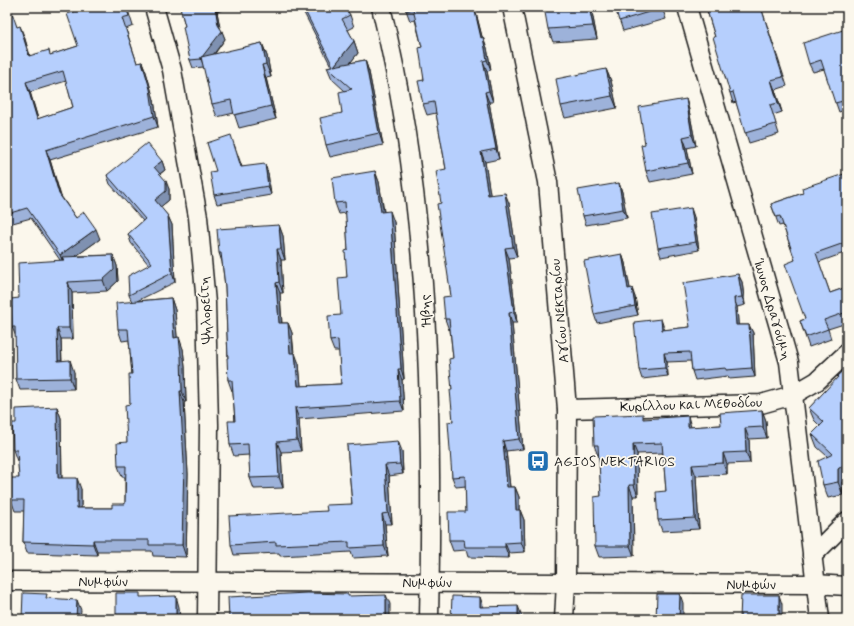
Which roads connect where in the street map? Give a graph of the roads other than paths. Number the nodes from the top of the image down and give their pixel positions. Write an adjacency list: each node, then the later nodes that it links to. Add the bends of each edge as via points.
1 (154, 7): 11 (street, Ψηλορείτη, via 172,70 198,217 204,279 209,425)
2 (381, 7): 12 (street, Ήβης, via 404,121 422,260 431,458)
3 (512, 7): 7 (street, Αγίου Νεκταρίου, via 548,182)
4 (687, 7): 6 (street, Ίωνος Δραγούμη, via 789,362)
5 (847, 353): 6 (street, Κυρίλλου και Μεθοδίου, via 817,381)
6 (793, 395): 7 (street, Κυρίλλου και Μεθοδίου, via 761,404); 9 (street, Ίωνος Δραγούμη)
7 (567, 409): 13 (street, Αγίου Νεκταρίου)
8 (847, 521): 9 (street)
9 (812, 556): 14 (street, Ίωνος Δραγούμη)
10 (7, 581): 11 (street, Νυμφών)
11 (207, 581): 12 (street, Νυμφών); 16 (street, Ψηλορείτη)
12 (430, 582): 13 (street, Νυμφών); 17 (street, Ήβης)
13 (566, 583): 14 (street, Νυμφών); 18 (street, Αγίου Νεκταρίου)
14 (815, 584): 15 (street, Νυμφών); 19 (street, Ίωνος Δραγούμη)
15 (847, 586)
16 (207, 619)
17 (429, 619)
18 (564, 619)
19 (820, 619)

